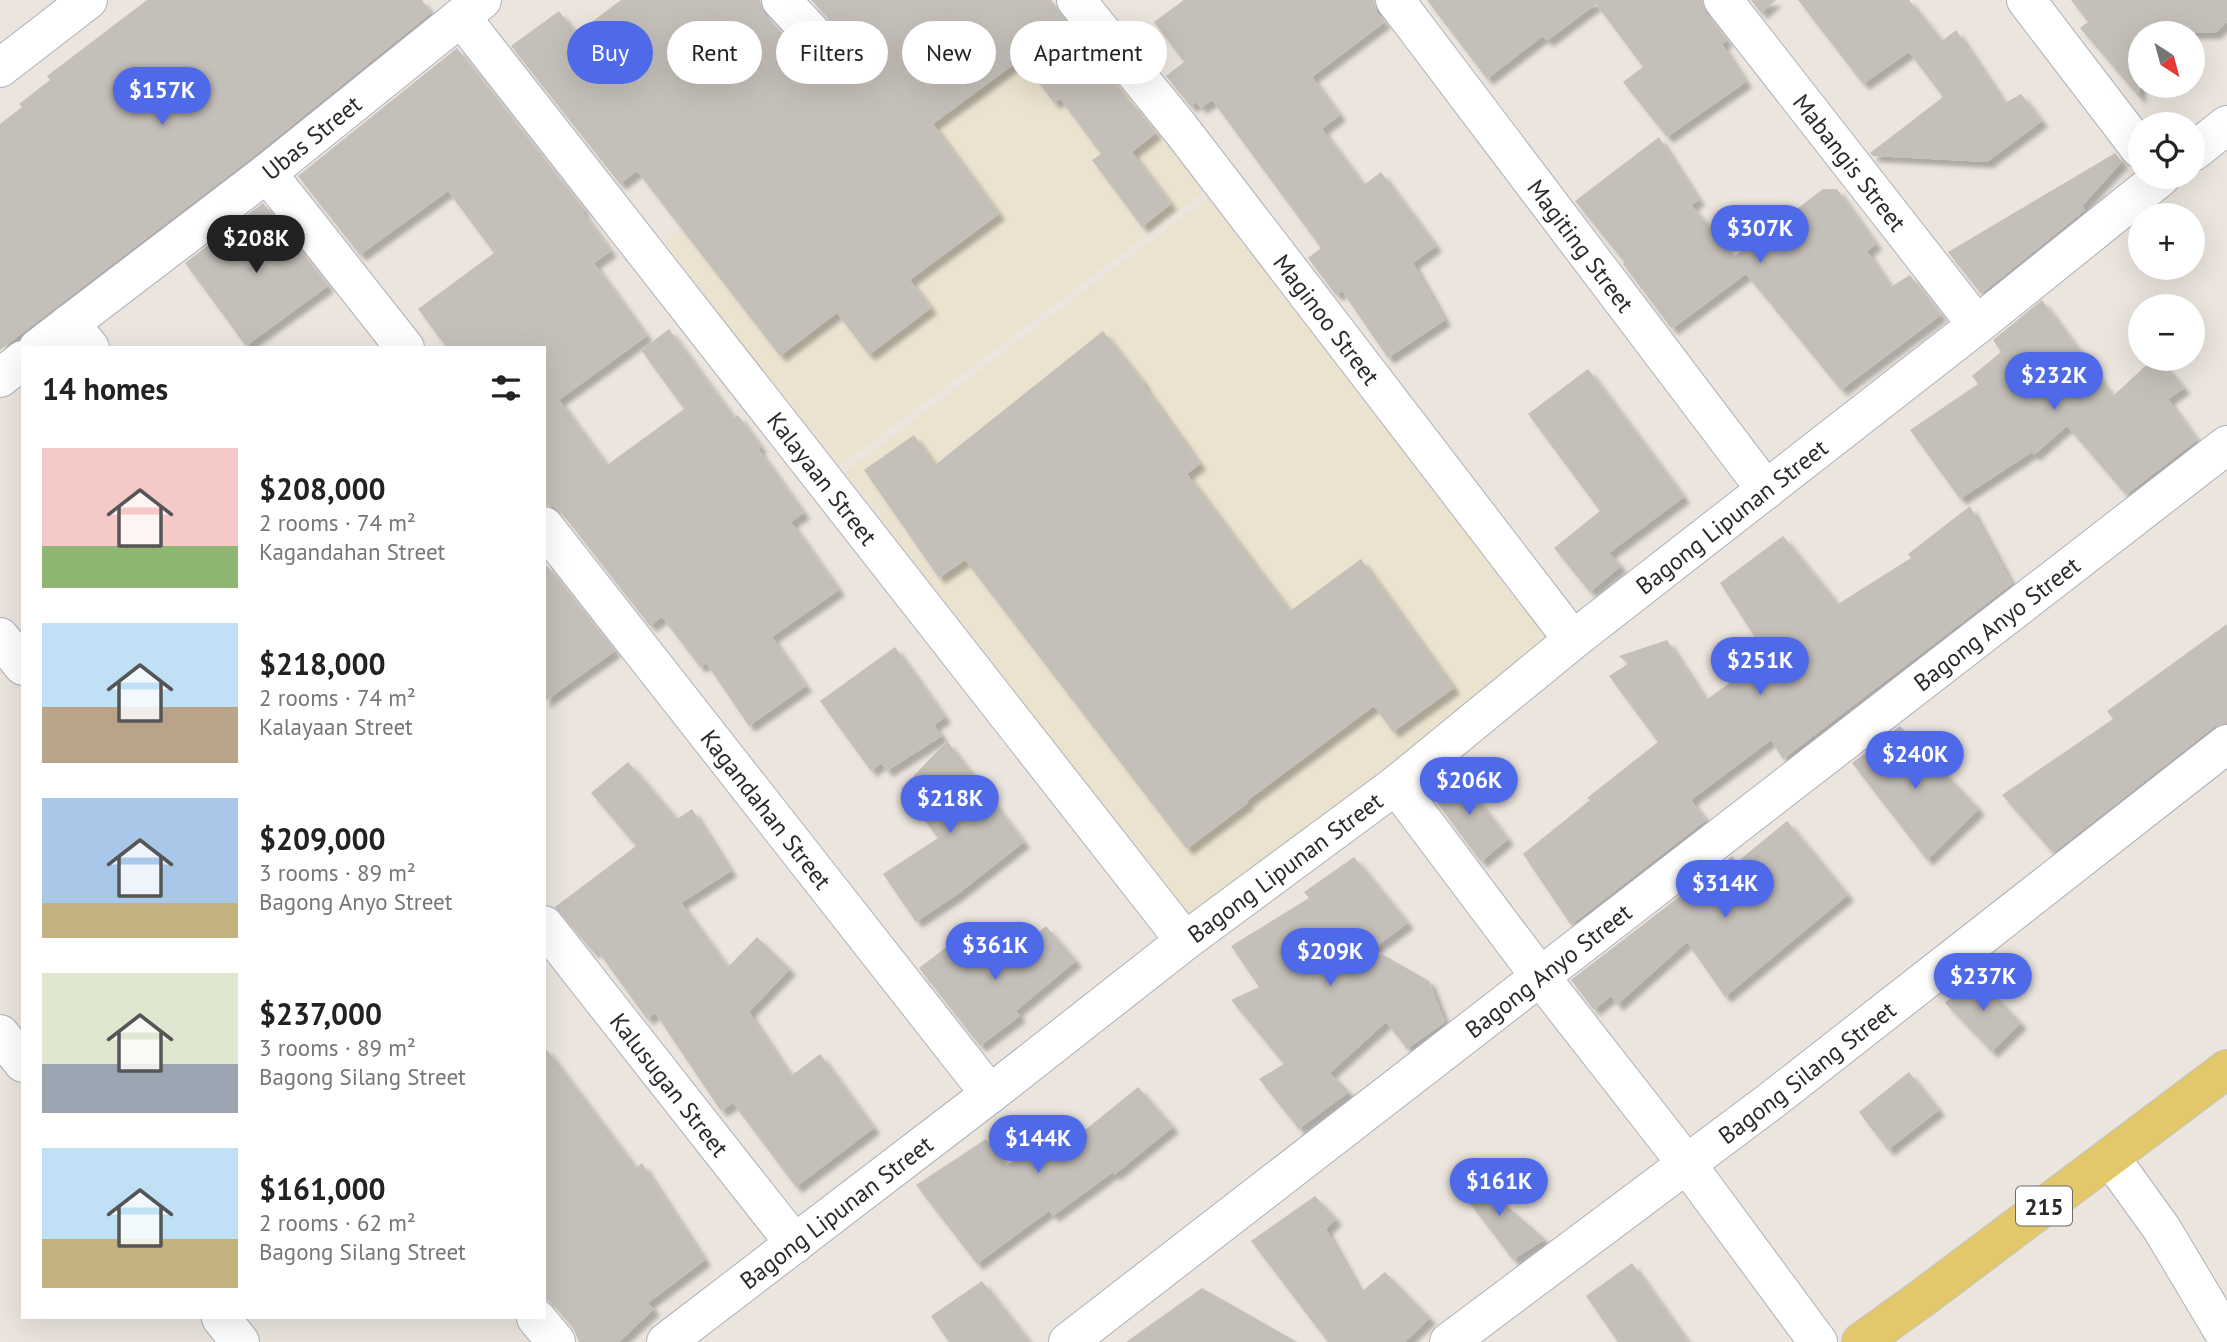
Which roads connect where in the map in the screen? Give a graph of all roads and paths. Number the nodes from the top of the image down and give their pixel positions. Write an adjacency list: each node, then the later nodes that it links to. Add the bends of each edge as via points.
1 (88, 0): 9 (street)
2 (781, 0): 8 (street)
3 (1076, 0): 25 (street, Maginoo Street, via 1180,128)
4 (1395, 0): 22 (street, Magiting Street)
5 (1723, 0): 15 (street, Mabangis Street)
6 (2026, 0): 11 (street)
7 (472, 8): 13 (street, Ubas Street); 30 (street, Kalayaan Street)
8 (801, 21)
9 (0, 68)
10 (2227, 125): 12 (street)
11 (2128, 133)
12 (2205, 142)
13 (267, 173): 16 (street, Ubas Street); 18 (street)
14 (2146, 189): 15 (street, Bagong Lipunan Street)
15 (1977, 325): 22 (street, Bagong Lipunan Street)
16 (80, 336): 17 (street, Ubas Street)
17 (45, 346)
18 (403, 346)
19 (21, 362): 20 (street)
20 (0, 378)
21 (2227, 445): 31 (street, Bagong Anyo Street)
22 (1766, 490): 25 (street, Bagong Lipunan Street)
23 (546, 529): 35 (street, Kagandahan Street)
24 (0, 637): 26 (street)
25 (1573, 640): 28 (street, Bagong Lipunan Street)
26 (21, 663)
27 (2227, 744): 37 (street, Bagong Silang Street)
28 (1396, 785): 30 (street, Bagong Lipunan Street); 31 (street)
29 (546, 928): 38 (street, Kalusugan Street)
30 (1185, 941): 35 (street, Bagong Lipunan Street)
31 (1539, 975): 37 (street); 45 (street, Bagong Anyo Street)
32 (0, 1034): 33 (street)
33 (21, 1060)
34 (2227, 1069): 36 (main road, 215)
35 (990, 1094): 38 (street, Bagong Lipunan Street)
36 (2110, 1157): 41 (street, via 2162,1229); 48 (main road, 215)
37 (1686, 1163): 46 (street, Bagong Silang Street); 47 (street)
38 (795, 1244): 44 (street, Bagong Lipunan Street)
39 (222, 1319): 42 (street)
40 (537, 1319): 43 (street)
41 (2227, 1338)
42 (240, 1342)
43 (556, 1342)
44 (666, 1342)
45 (1068, 1342)
46 (1449, 1342)
47 (1818, 1342)
48 (1861, 1342)

